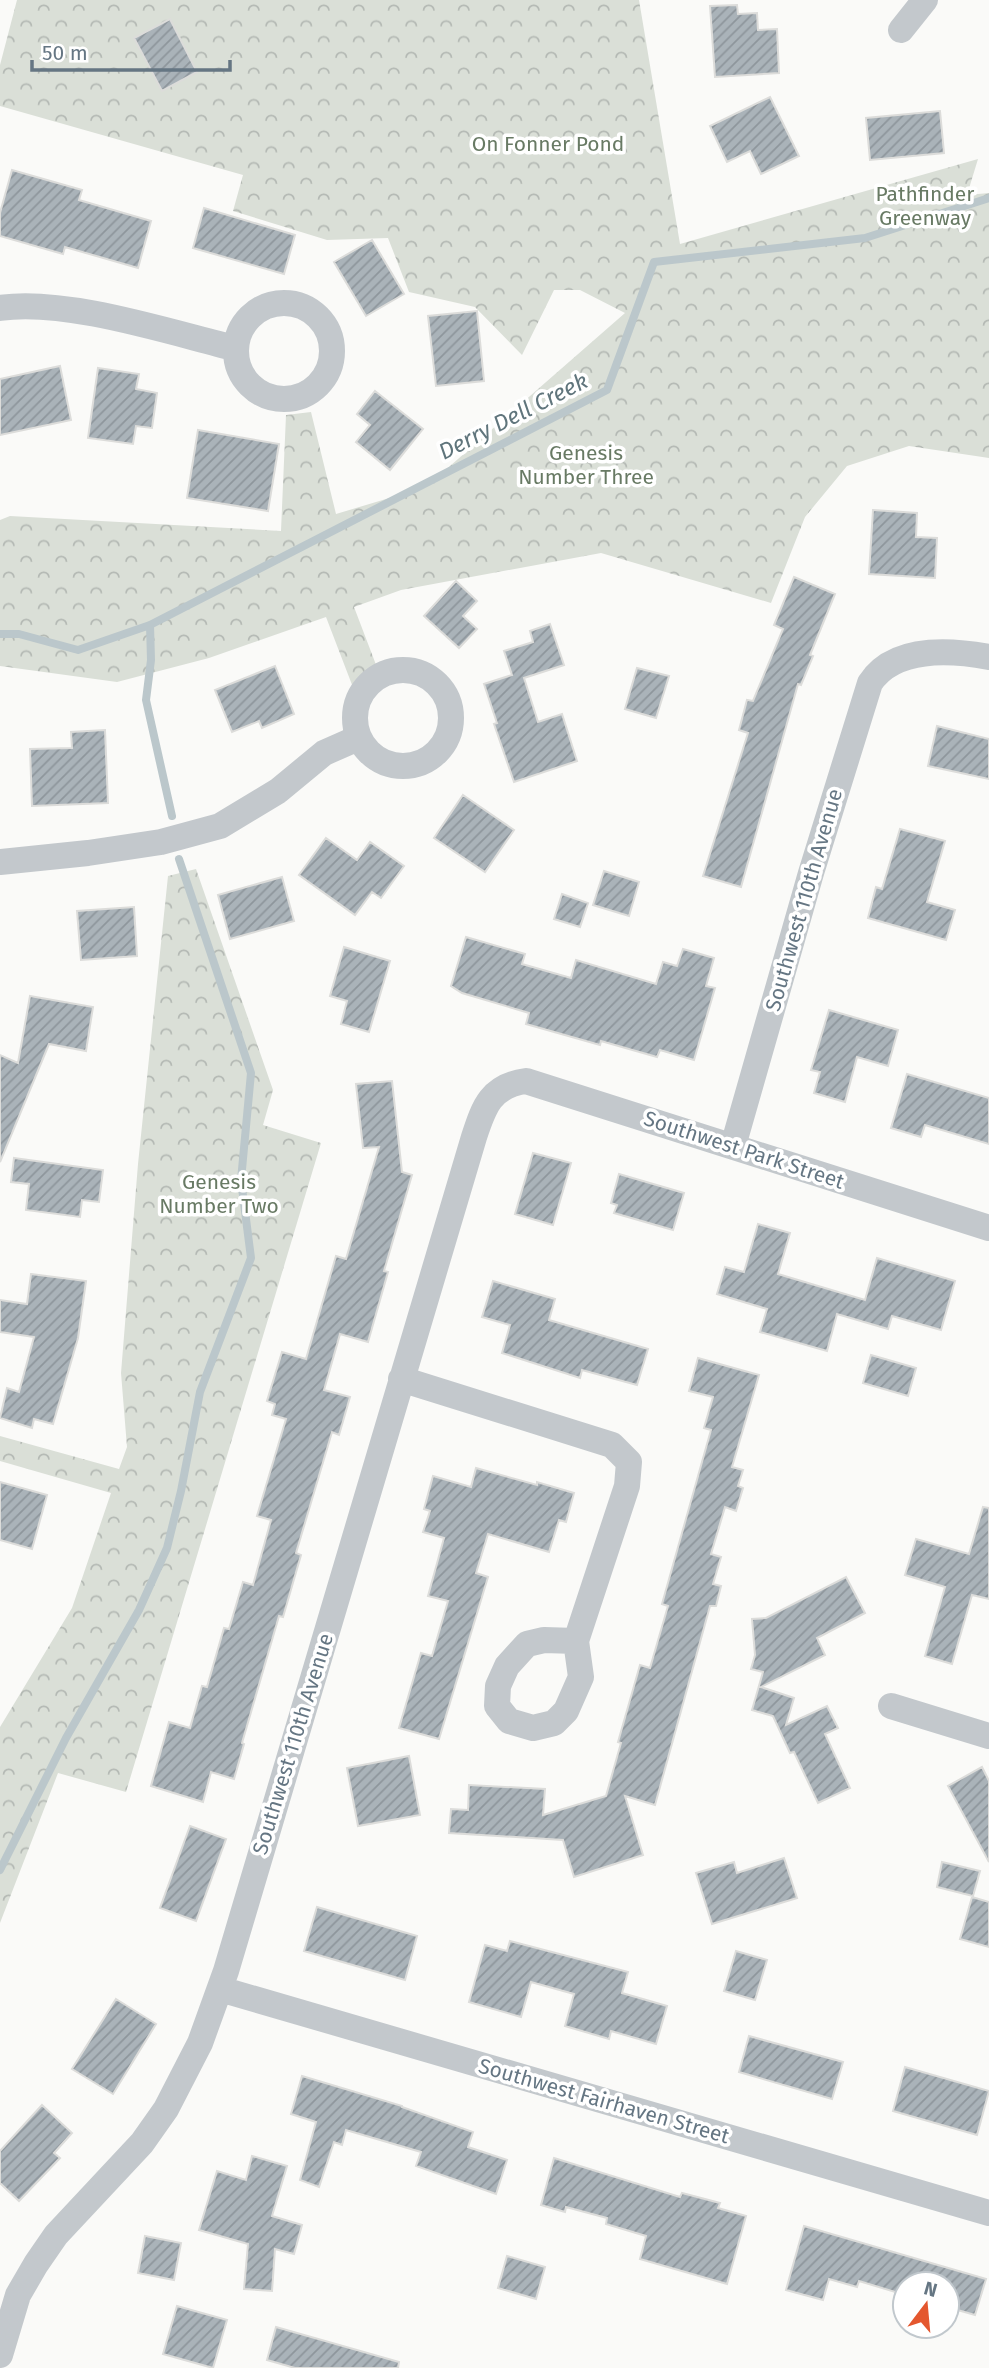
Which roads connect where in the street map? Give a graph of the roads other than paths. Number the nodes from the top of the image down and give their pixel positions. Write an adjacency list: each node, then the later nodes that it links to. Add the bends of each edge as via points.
1 (925, 0): 2 (street)
2 (901, 30)
3 (0, 308): 4 (street, via 46,307)
4 (234, 348)
5 (989, 657): 9 (street, Southwest 110th Avenue, via 964,652 918,655 891,663 870,683)
6 (358, 738): 7 (street, via 324,753 278,791 220,826 161,842)
7 (0, 862)
8 (500, 1089): 9 (street, Southwest Park Street, via 526,1080); 11 (street, Southwest 110th Avenue, via 489,1099 478,1125)
9 (733, 1146): 10 (street, Southwest Park Street)
10 (989, 1228)
11 (401, 1379): 12 (street, via 612,1445 629,1462 627,1486); 15 (street, Southwest 110th Avenue)
12 (576, 1641)
13 (891, 1706): 14 (street)
14 (989, 1736)
15 (220, 1989): 16 (street, Southwest Fairhaven Street); 17 (street, Southwest 110th Avenue, via 200,2043 166,2109 127,2160 56,2235 18,2295)
16 (989, 2213)
17 (0, 2355)

